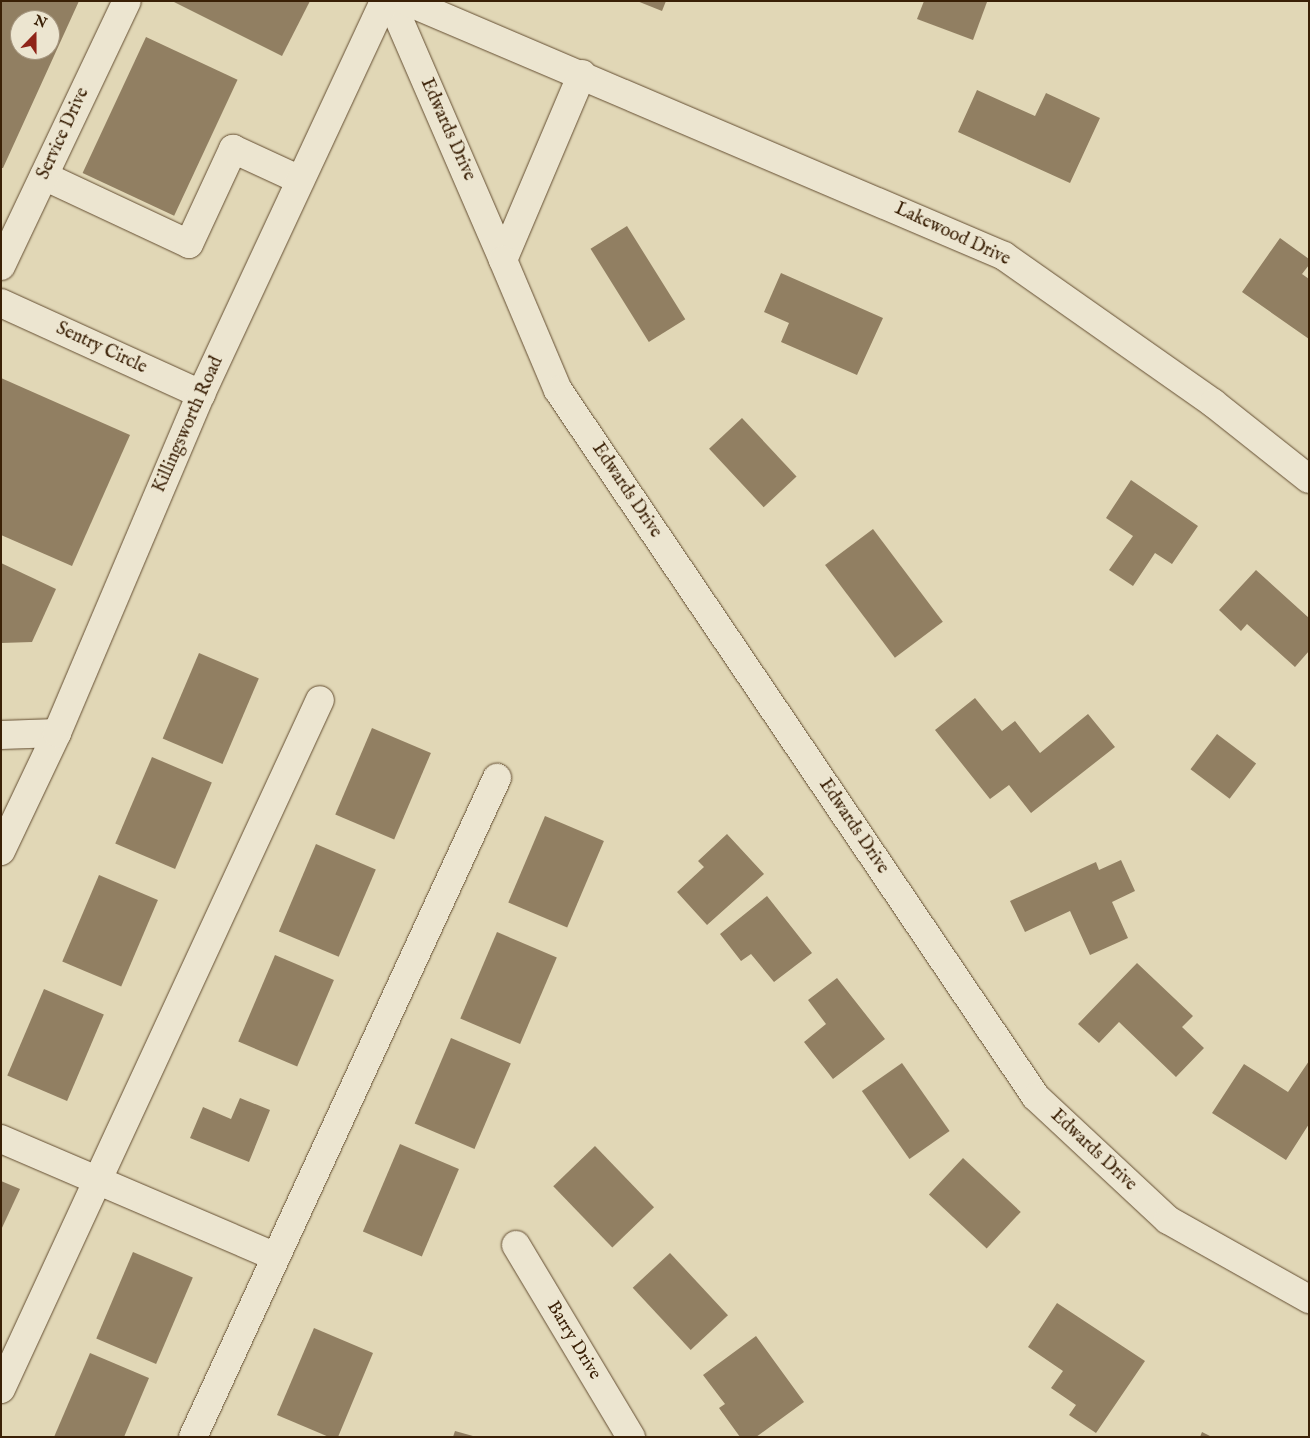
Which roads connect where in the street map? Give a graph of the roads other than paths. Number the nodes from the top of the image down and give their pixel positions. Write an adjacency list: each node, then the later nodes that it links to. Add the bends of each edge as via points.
1 (127, 1): 6 (street, Service Drive)
2 (384, 1): 7 (street, Killingsworth Road)
3 (391, 1): 8 (street, Edwards Drive)
4 (406, 1): 5 (street, Lakewood Drive)
5 (582, 74): 8 (street); 12 (street, Lakewood Drive, via 1004,256 1214,402)
6 (44, 176): 7 (street, via 189,244 233,149); 9 (street, Service Drive)
7 (300, 180): 11 (street, Killingsworth Road)
8 (504, 260): 22 (street, Edwards Drive, via 558,390 1036,1097 1168,1220)
9 (1, 266)
10 (1, 303): 11 (street, Sentry Circle)
11 (201, 394): 14 (street, Killingsworth Road)
12 (1309, 479)
13 (320, 700): 19 (street)
14 (58, 733): 15 (street); 17 (street, Killingsworth Road)
15 (1, 735)
16 (497, 778): 21 (street)
17 (1, 851)
18 (1, 1138): 19 (street)
19 (98, 1180): 21 (street); 23 (street)
20 (516, 1245): 25 (street, Barry Drive)
21 (276, 1257): 24 (street)
22 (1309, 1299)
23 (1, 1389)
24 (193, 1437)
25 (630, 1437)

